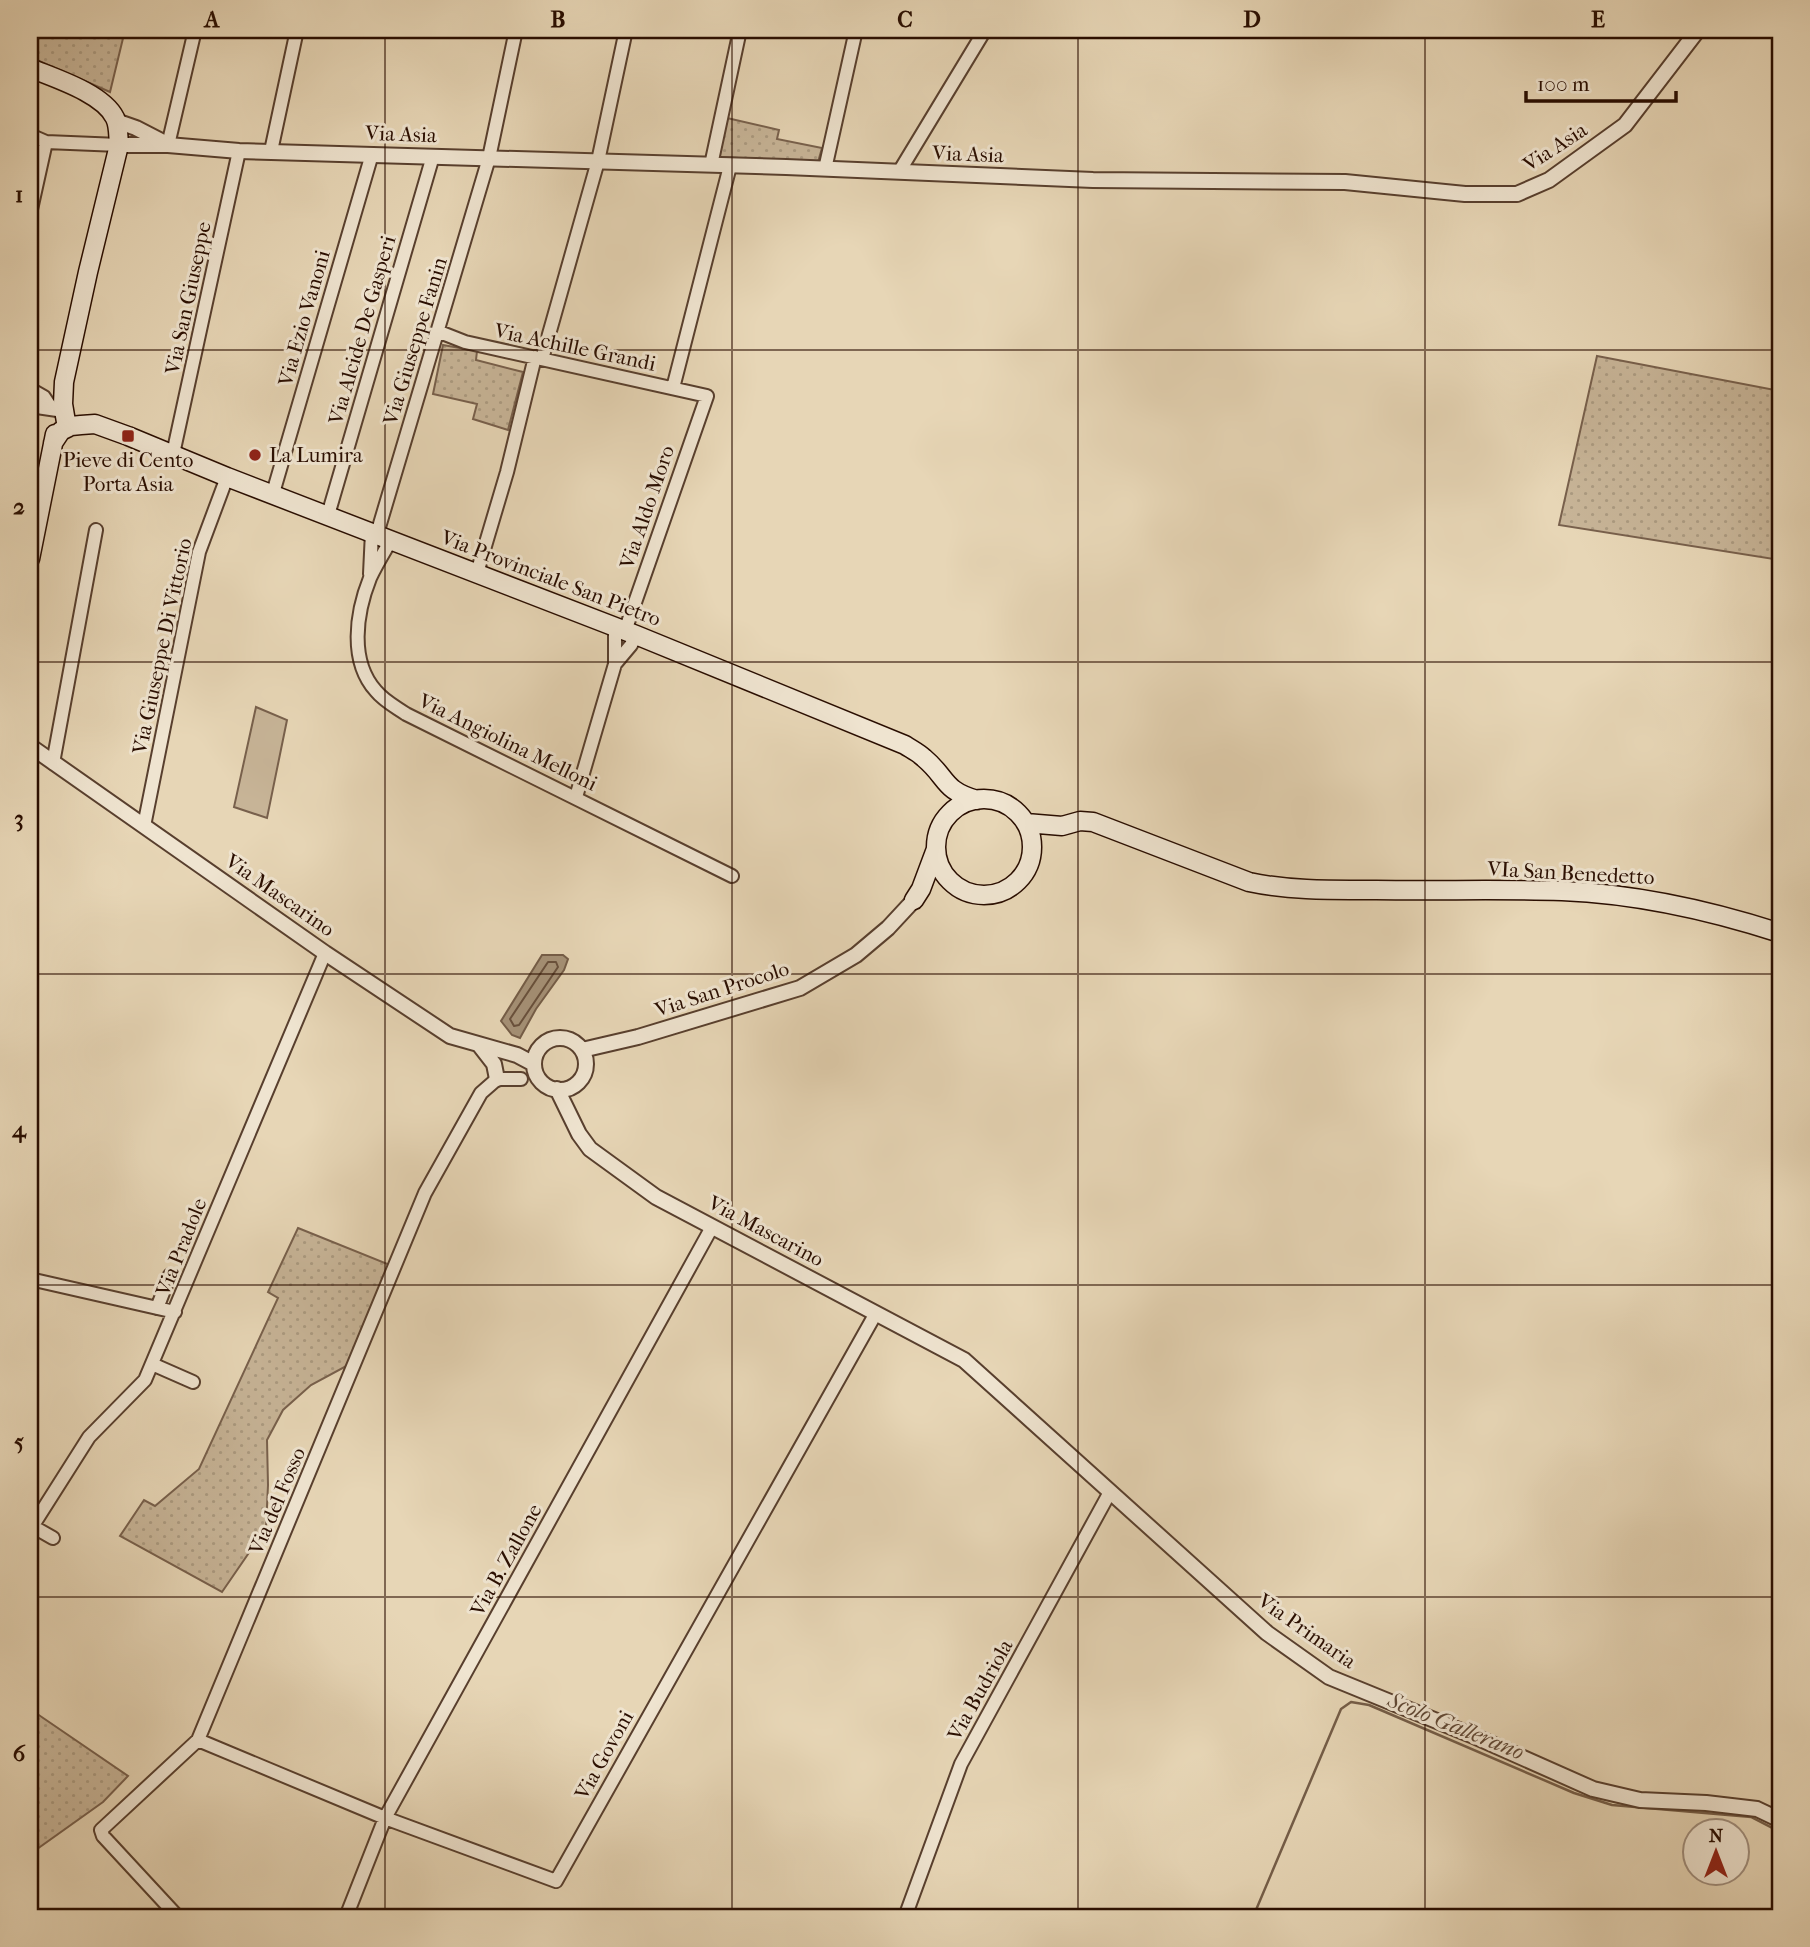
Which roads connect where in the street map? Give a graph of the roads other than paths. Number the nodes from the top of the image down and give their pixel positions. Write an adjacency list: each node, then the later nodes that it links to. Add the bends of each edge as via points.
1 (195, 30): 14 (street)
2 (297, 30): 16 (street)
3 (516, 30): 19 (street, Via Giuseppe Fanin)
4 (626, 30): 20 (street)
5 (740, 30): 21 (street)
6 (856, 30): 23 (street)
7 (985, 30): 24 (street)
8 (1698, 30): 24 (street, Via Asia, via 1625,125 1549,180 1517,194 1465,194 1345,182 1093,180)
9 (30, 68): 10 (main road, via 94,97)
10 (116, 121): 13 (main road); 14 (street, Via Asia)
11 (30, 135): 12 (street)
12 (46, 142): 13 (street); 25 (street)
13 (119, 145): 14 (street, Via Asia); 28 (main road)
14 (168, 145): 15 (street, Via Asia)
15 (239, 151): 16 (street, Via Asia); 34 (street, Via San Giuseppe)
16 (271, 152): 17 (street, Via Asia)
17 (372, 154): 18 (street, Via Asia); 36 (street, Via Ezio Vanoni)
18 (433, 156): 19 (street, Via Asia); 37 (street, Via Alcide De Gasperi)
19 (489, 158): 20 (street, Via Asia); 26 (street, Via Giuseppe Fanin)
20 (598, 161): 21 (street, Via Asia); 27 (street)
21 (711, 165): 22 (street, Via Asia)
22 (730, 166): 23 (street, Via Asia); 29 (street)
23 (825, 169): 24 (street, Via Asia)
24 (899, 172)
25 (30, 209)
26 (438, 331): 27 (street, Via Achille Grandi, via 465,342); 39 (street, Via Giuseppe Fanin)
27 (538, 358): 29 (street, Via Achille Grandi); 41 (street)
28 (62, 386): 30 (street, via 48,394); 33 (main road)
29 (673, 388): 31 (street, Via Achille Grandi)
30 (32, 390): 33 (street)
31 (706, 396): 43 (street, Via Aldo Moro)
32 (30, 406): 33 (street)
33 (59, 416): 34 (main road, Via Provinciale San Pietro); 40 (main road, via 61,431 54,443)
34 (173, 454): 35 (main road, Via Provinciale San Pietro)
35 (227, 477): 36 (main road, Via Provinciale San Pietro); 52 (street, Via Giuseppe Di Vittorio, via 199,551)
36 (272, 494): 37 (main road, Via Provinciale San Pietro)
37 (328, 515): 39 (main road, Via Provinciale San Pietro)
38 (96, 530): 46 (street)
39 (380, 535): 41 (main road, Via Provinciale San Pietro); 42 (street, Via Angiolina Melloni); 42 (street, Via Angiolina Melloni)
40 (30, 559)
41 (477, 573): 43 (main road, Via Provinciale San Pietro)
42 (370, 578): 48 (street, Via Angiolina Melloni, via 357,643 366,677 376,691 406,714)
43 (625, 631): 44 (street); 44 (street, via 631,645); 47 (main road, Via Provinciale San Pietro, via 905,746 924,758)
44 (615, 664): 48 (street)
45 (30, 746): 46 (street, Via Mascarino)
46 (53, 763): 52 (street, Via Mascarino)
47 (943, 783): 49 (main road, via 961,796); 50 (main road)
48 (576, 797): 56 (street, Via Angiolina Melloni)
49 (977, 800): 50 (main road); 51 (main road, via 1000,802)
50 (947, 817): 54 (main road)
51 (1026, 823): 53 (main road); 55 (main road)
52 (144, 826): 60 (street, Via Mascarino)
53 (1062, 826): 55 (main road); 59 (main road, VIa San Benedetto, via 1093,822 1276,887 1619,895 1678,904)
54 (936, 848): 57 (main road, via 940,865); 58 (main road)
55 (1032, 850): 57 (main road, via 1023,876 1001,892 980,895)
56 (732, 876)
57 (953, 884): 58 (main road)
58 (914, 900): 62 (street, Via San Procolo, via 856,955 800,988)
59 (1780, 933)
60 (326, 953): 61 (street, Via Mascarino, via 450,1036); 71 (street, Via Pradole)
61 (480, 1046): 63 (street, Via Mascarino, via 517,1055); 64 (street, via 494,1064)
62 (584, 1056): 63 (street, via 577,1044 563,1038 548,1041); 66 (street, via 582,1077)
63 (536, 1066): 65 (street); 66 (street, via 548,1087)
64 (498, 1079): 65 (street); 79 (street, Via del Fosso, via 481,1093 425,1193)
65 (521, 1079)
66 (563, 1088): 67 (street, Via Mascarino, via 569,1115 590,1149 656,1197)
67 (712, 1227): 72 (street, Via Mascarino); 80 (street, Via B. Zallone)
68 (170, 1275): 70 (street)
69 (30, 1279): 70 (street)
70 (157, 1308): 71 (street)
71 (175, 1312): 74 (street, Via Pradole)
72 (876, 1313): 73 (street, Via Mascarino); 80 (street, Via Govoni, via 556,1881)
73 (964, 1360): 76 (street, Via Primaria)
74 (152, 1364): 75 (street); 77 (street, Via Pradole, via 145,1380 89,1437)
75 (193, 1382)
76 (1110, 1492): 81 (street, Via Primaria, via 1266,1633 1329,1677 1592,1789 1640,1800 1757,1809); 84 (street, Via Budriola, via 961,1765)
77 (31, 1528): 78 (street)
78 (53, 1538)
79 (198, 1740): 80 (street, Via Govoni); 82 (street, Via del Fosso, via 101,1830)
80 (385, 1818): 83 (street, Via B. Zallone)
81 (1780, 1820)
82 (178, 1917)
83 (346, 1917)
84 (905, 1917)

